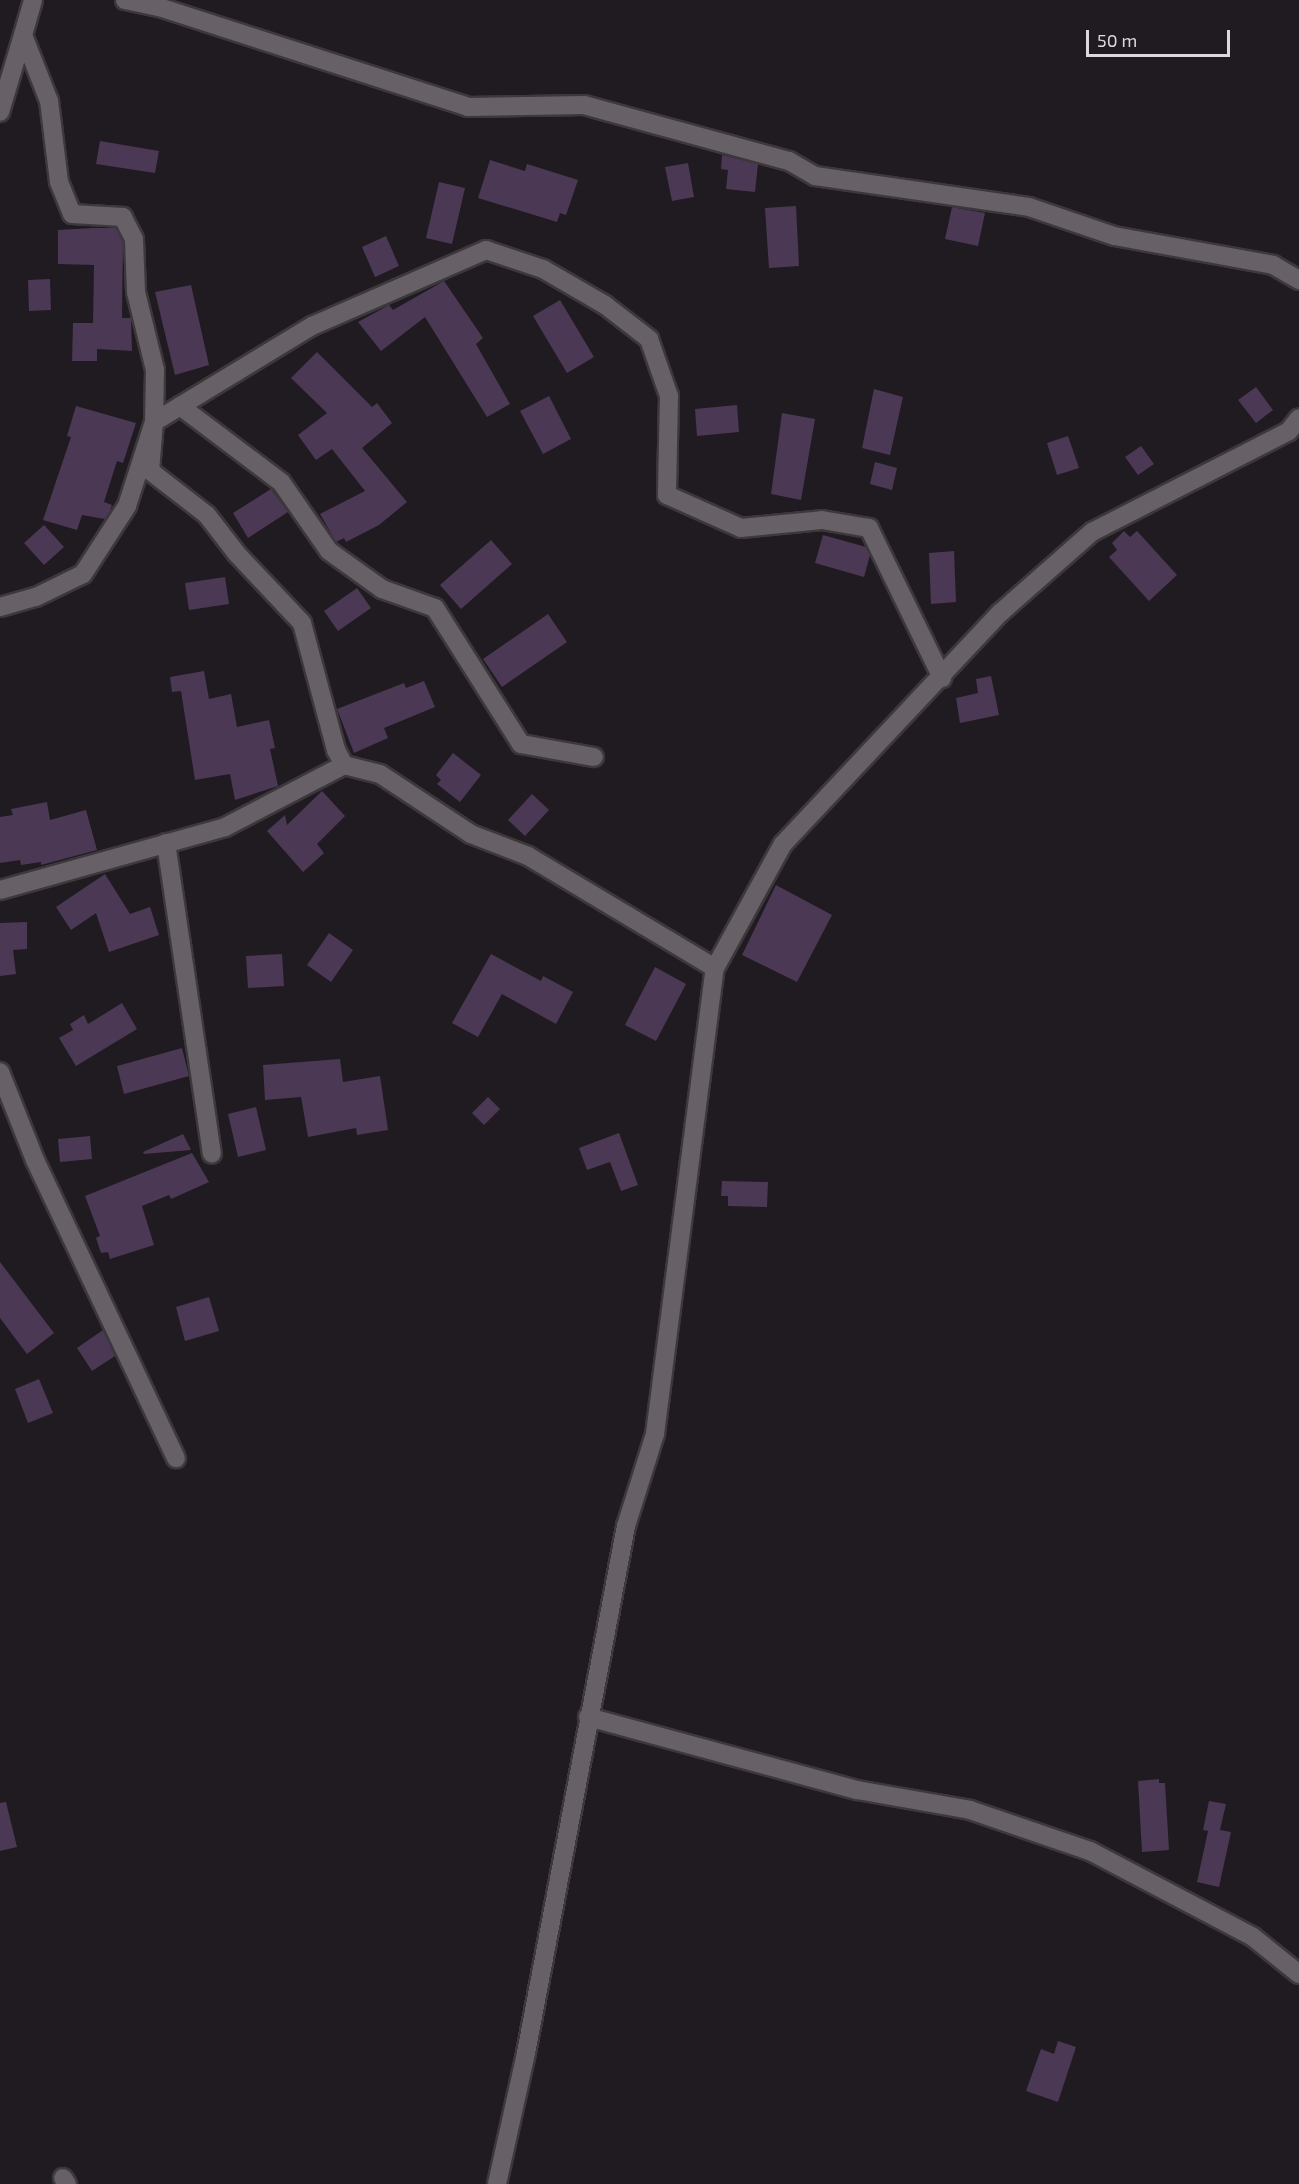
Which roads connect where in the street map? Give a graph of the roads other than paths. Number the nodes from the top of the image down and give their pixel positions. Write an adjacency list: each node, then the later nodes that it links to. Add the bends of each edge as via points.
1 (33, 0): 3 (street)
2 (125, 0): 5 (street, via 159,7 468,107 584,105 789,161 815,176 1029,207 1114,236 1273,265)
3 (22, 35): 4 (street); 8 (street, via 49,101 59,182 72,214 123,217 134,239 136,292 155,370)
4 (0, 112)
5 (1299, 280)
6 (180, 406): 8 (street); 10 (street, via 312,326 486,250 543,269 605,304 648,339 669,396 667,495 741,528 822,520 869,528); 11 (street, via 281,483 329,551 382,589 435,608 521,744)
7 (1299, 418): 10 (street, via 1289,431 1092,532 1000,614)
8 (154, 422): 9 (street, via 127,506 83,574 36,597); 12 (street, via 150,471 207,515 237,554 302,622 336,750)
9 (0, 607)
10 (942, 678): 15 (street, via 783,844)
11 (594, 756)
12 (344, 765): 13 (street, via 225,827); 15 (street, via 380,774 471,834 528,856)
13 (166, 843): 14 (street); 17 (street)
14 (0, 890)
15 (715, 968): 19 (street, via 655,1434 626,1526)
16 (0, 1072): 18 (street, via 35,1160)
17 (212, 1154)
18 (176, 1458)
19 (588, 1717): 20 (street, via 856,1790 970,1810 1090,1851 1253,1937); 21 (street, via 526,2054)
20 (1299, 1974)
21 (497, 2184)

